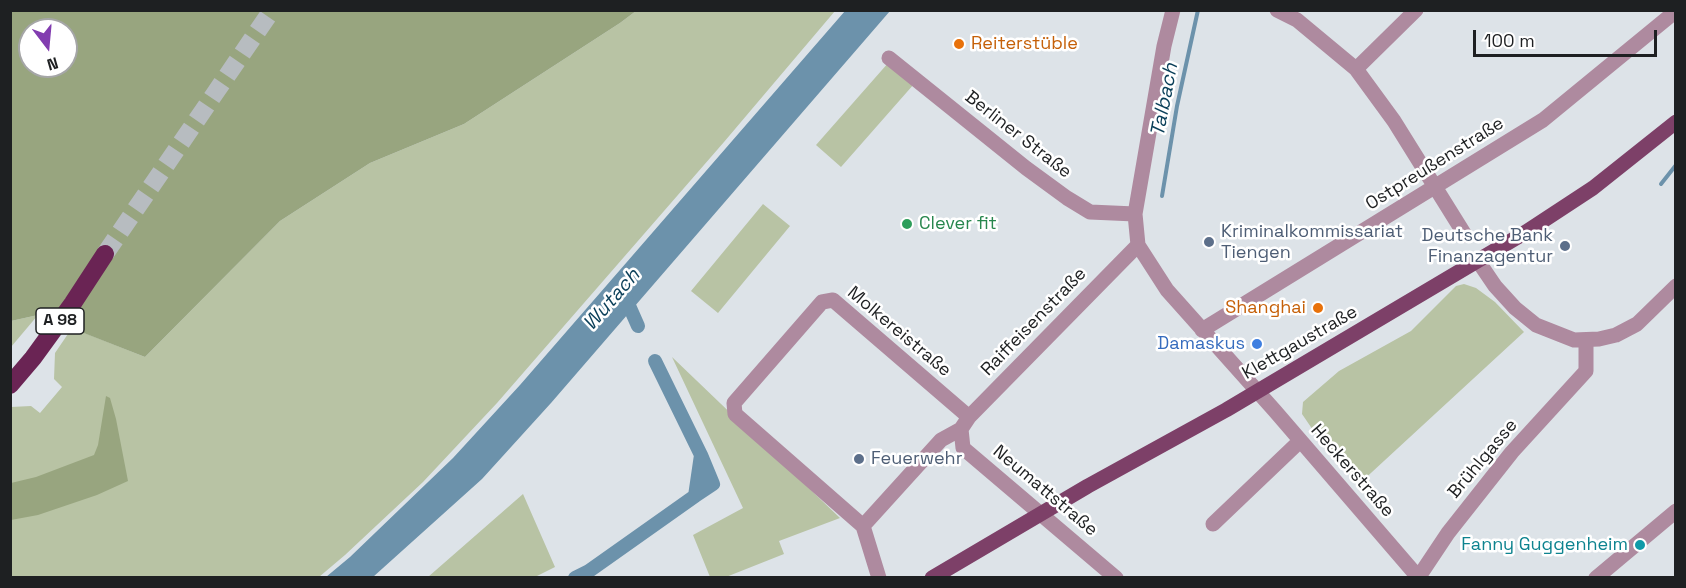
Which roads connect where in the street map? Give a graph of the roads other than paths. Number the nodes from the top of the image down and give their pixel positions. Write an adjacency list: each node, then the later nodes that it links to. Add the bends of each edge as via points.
1 (1173, 10): 9 (street)
2 (1277, 10): 6 (street, via 1297,20)
3 (1416, 10): 6 (street)
4 (1676, 12): 8 (street, Ostpreußenstraße, via 1543,120)
5 (889, 58): 9 (street, Berliner Straße, via 1075,203 1090,212)
6 (1356, 69): 8 (street)
7 (1676, 122): 13 (main road, Klettgaustraße, via 1593,188)
8 (1436, 187): 10 (street); 15 (street, Ostpreußenstraße)
9 (1134, 214): 11 (street)
10 (1465, 235)
11 (1138, 245): 15 (street, via 1167,290); 19 (street, Raiffeisenstraße)
12 (105, 254): 17 (highway, A 98, via 40,349)
13 (1478, 261): 16 (street, via 1495,286 1536,325 1574,340); 18 (main road, Klettgaustraße)
14 (1676, 286): 16 (street, via 1637,324 1616,336)
15 (1202, 330): 18 (street)
16 (1586, 340): 25 (street, Brühlgasse, via 1586,371 1512,452)
17 (10, 385)
18 (1256, 391): 20 (street, Heckerstraße); 22 (main road, Klettgaustraße)
19 (965, 423): 22 (street, Neumattstraße, via 963,448); 24 (street, via 941,440); 24 (street, Molkereistraße, via 833,300 822,302 734,403 735,414)
20 (1300, 441): 23 (street); 25 (street, Heckerstraße)
21 (1676, 511): 29 (street)
22 (1042, 513): 27 (main road, Klettgaustraße); 28 (street, Neumattstraße)
23 (1213, 524)
24 (863, 526): 26 (street)
25 (1418, 577)
26 (879, 578)
27 (932, 578)
28 (1116, 578)
29 (1596, 578)

